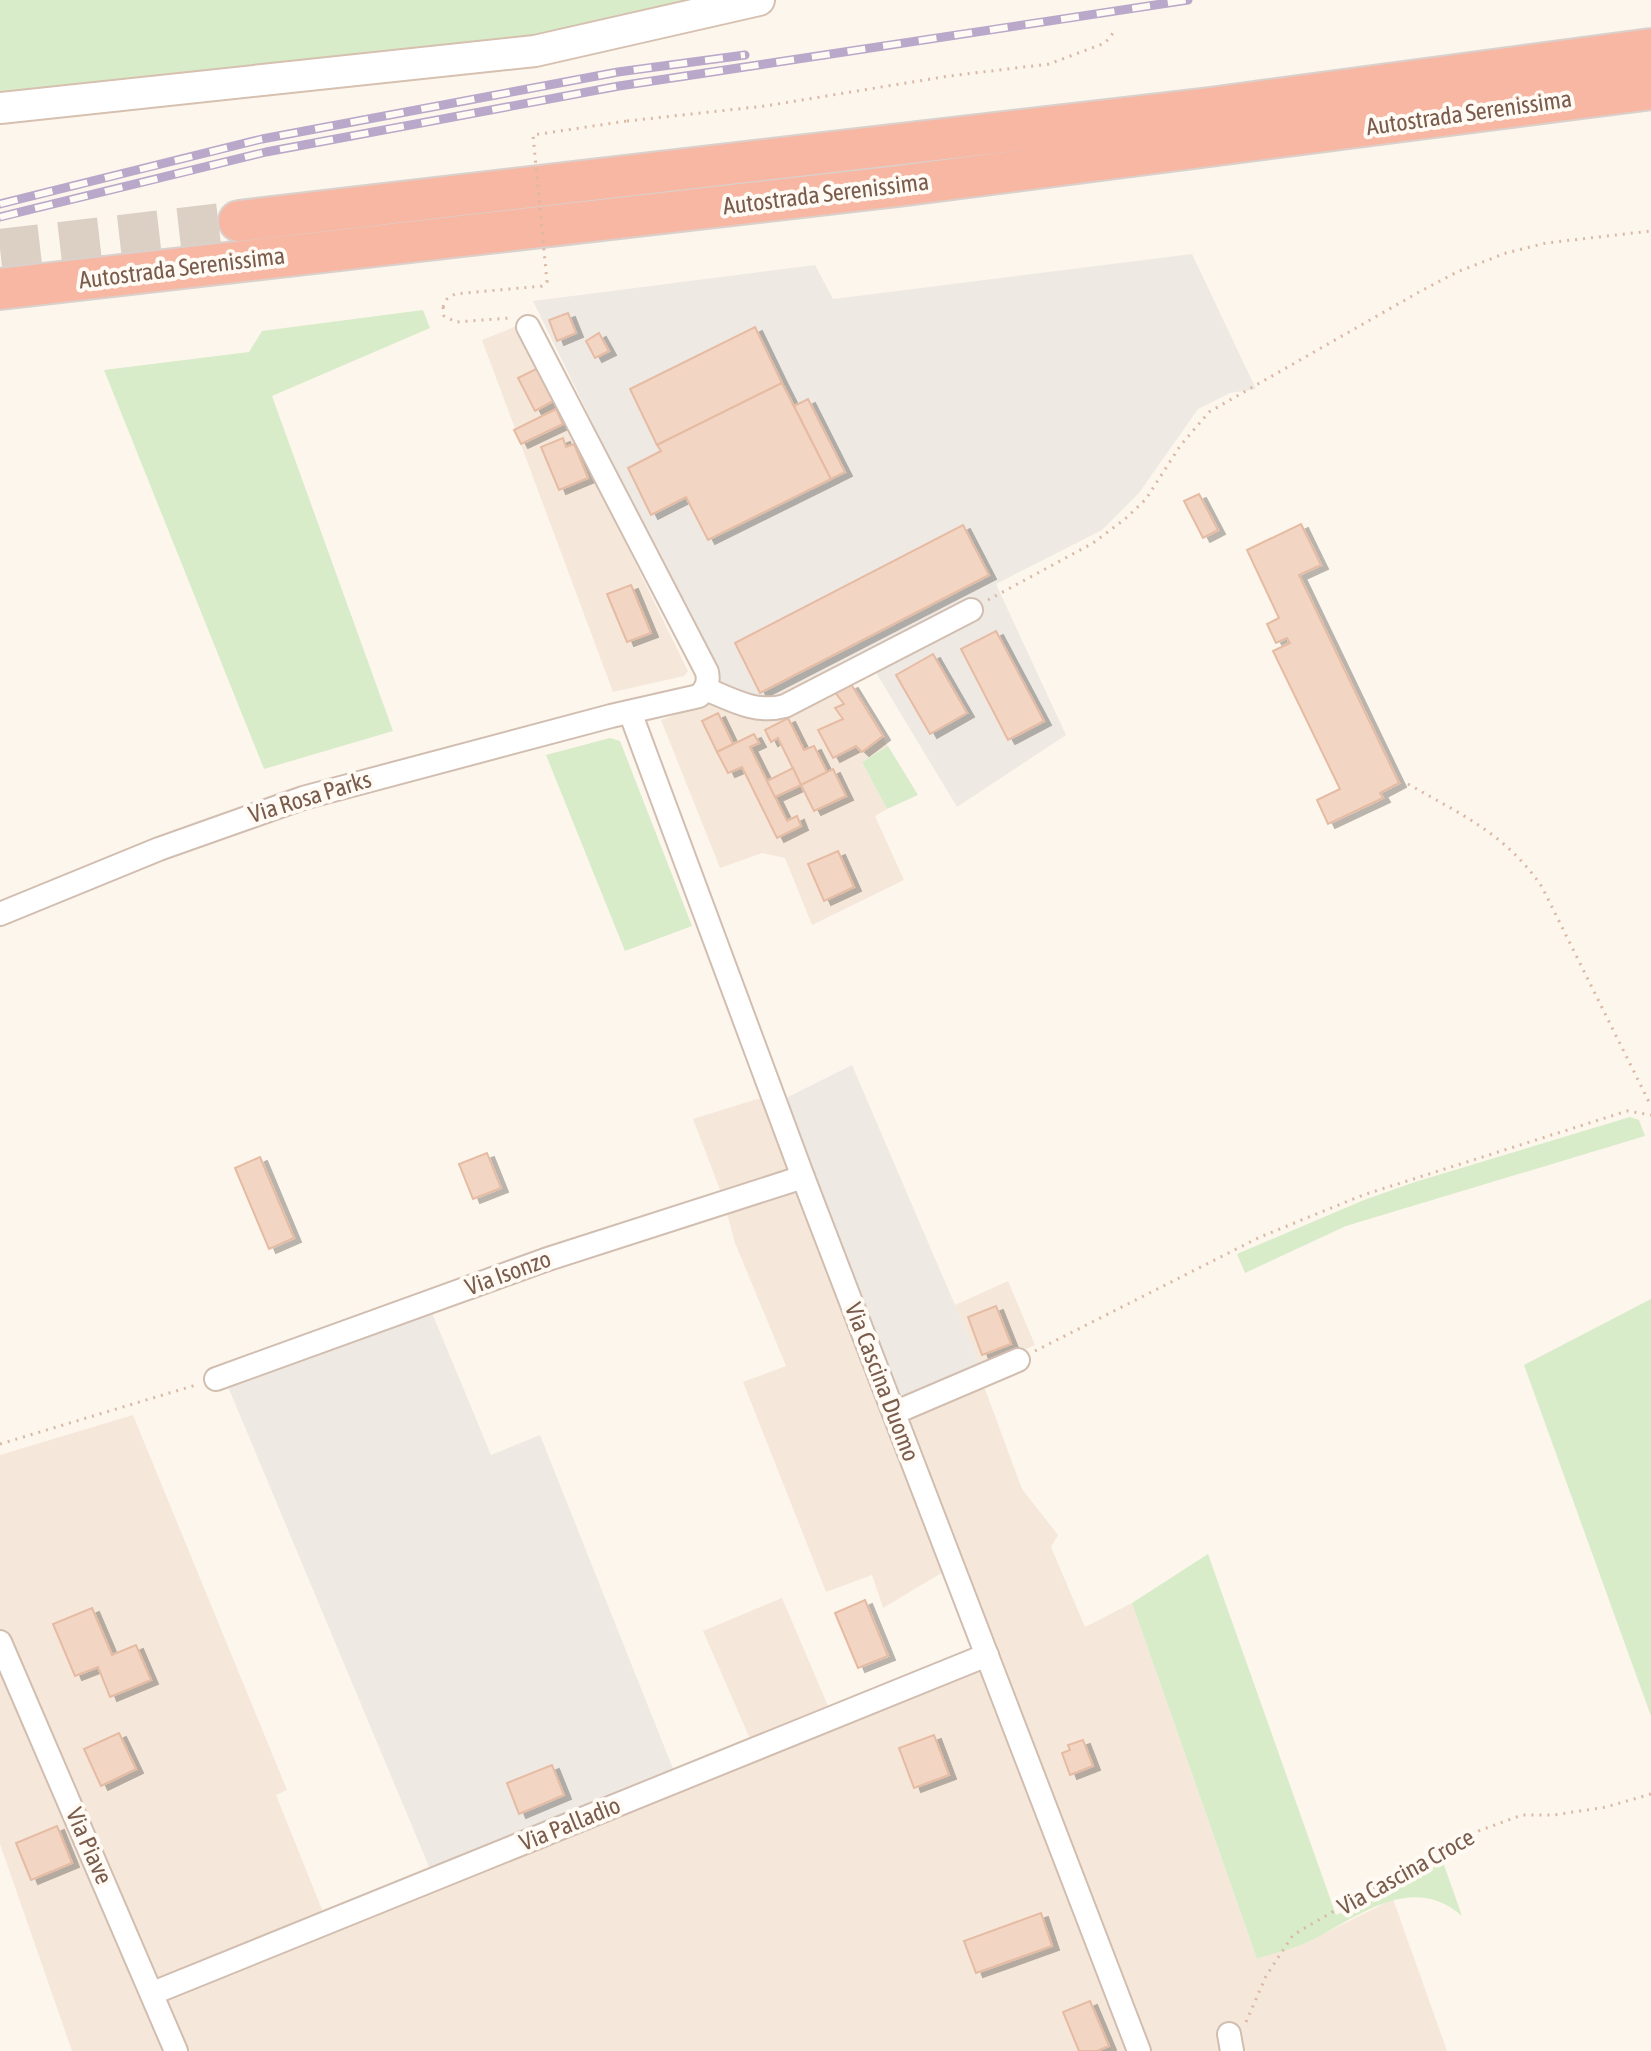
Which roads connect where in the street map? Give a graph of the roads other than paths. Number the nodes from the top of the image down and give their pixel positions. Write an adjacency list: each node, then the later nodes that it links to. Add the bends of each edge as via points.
1 (759, 0): 4 (street, via 535,51)
2 (1651, 49): 5 (highway, Autostrada Serenissima, via 1194,110)
3 (1651, 89): 6 (highway, Autostrada Serenissima, via 898,186)
4 (0, 108)
5 (239, 221)
6 (0, 289)
7 (519, 322): 9 (street, via 707,672)
8 (971, 610): 9 (street, via 769,711)
9 (706, 689): 10 (street, Via Rosa Parks, via 699,696)
10 (630, 712): 11 (street, Via Rosa Parks, via 303,798); 12 (street, Via Cascina Duomo)
11 (0, 914)
12 (803, 1177): 14 (street, Via Isonzo, via 545,1260); 15 (street, Via Cascina Duomo)
13 (1018, 1360): 15 (street)
14 (216, 1379)
15 (894, 1413): 17 (street, Via Cascina Duomo)
16 (0, 1642): 18 (street, Via Piave)
17 (987, 1655): 18 (street, Via Palladio); 20 (street, Via Cascina Duomo)
18 (153, 1993): 19 (street, Via Piave)
19 (176, 2051)
20 (1139, 2051)

